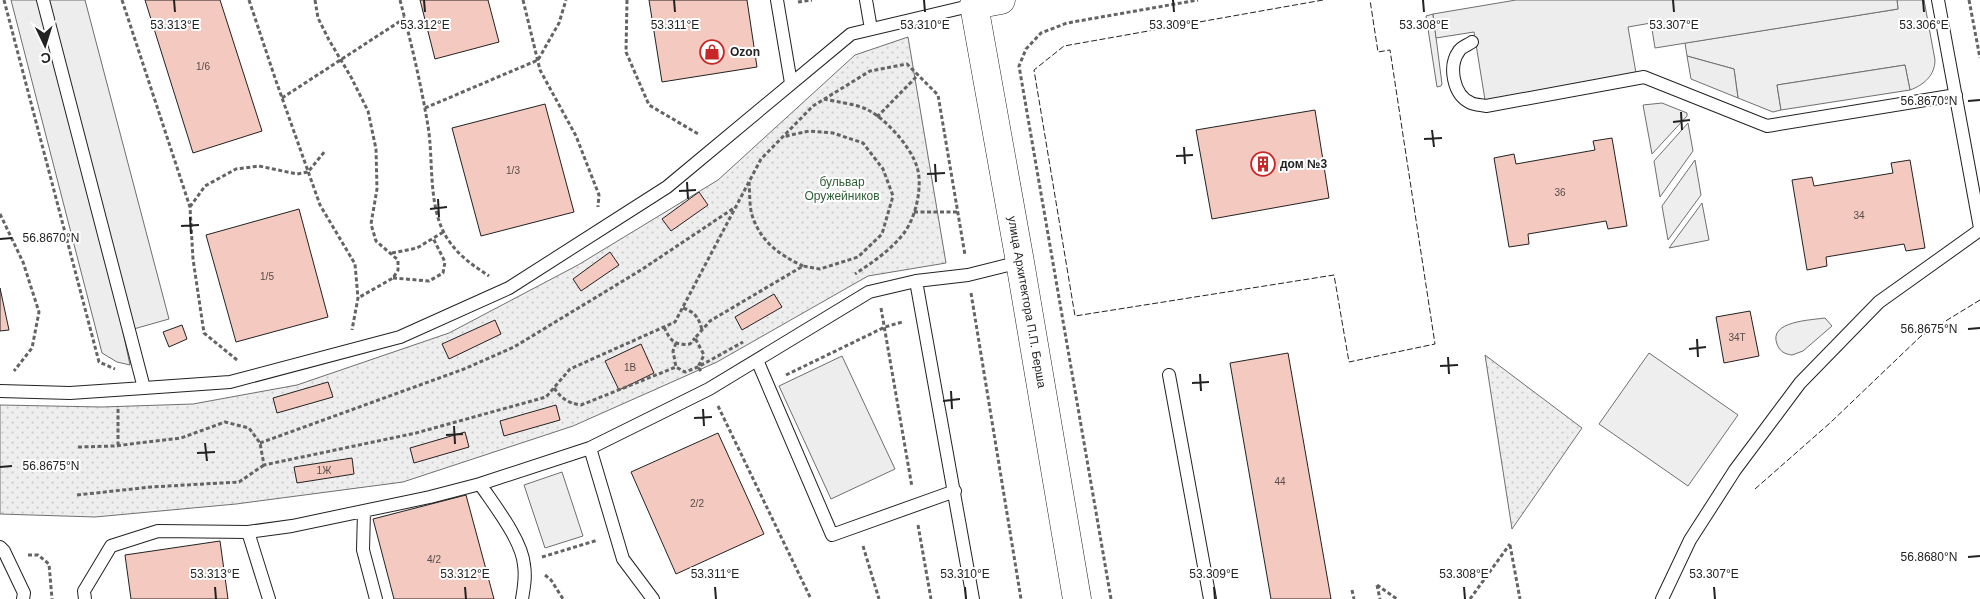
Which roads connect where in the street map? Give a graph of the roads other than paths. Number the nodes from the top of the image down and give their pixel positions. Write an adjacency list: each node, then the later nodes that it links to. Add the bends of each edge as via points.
1 (43, 0): 16 (lane)
2 (777, 0): 9 (lane)
3 (866, 0): 7 (lane)
4 (1001, 0): 6 (street)
5 (1938, 0): 10 (lane)
6 (974, 5): 7 (lane); 12 (street, улица Архитектора П.П. Берша)
7 (871, 28): 9 (lane, via 851,34)
8 (1472, 42): 10 (lane, via 1459,49 1453,62 1454,80 1458,93 1470,103 1486,106 1644,77 1767,126)
9 (791, 83): 16 (lane, via 667,187 508,288 400,337 230,382)
10 (1956, 95): 11 (lane)
11 (1980, 229): 33 (lane, via 1879,302 1800,383 1735,470 1690,540)
12 (1020, 262): 13 (lane, via 968,275); 31 (street, улица Архитектора П.П. Берша)
13 (916, 281): 14 (lane, via 869,292); 20 (lane)
14 (757, 360): 18 (lane, via 709,389); 20 (lane, via 832,535)
15 (1169, 375): 32 (lane)
16 (144, 388): 17 (lane, via 70,393)
17 (0, 390)
18 (590, 448): 19 (lane); 29 (lane, via 623,559)
19 (480, 484): 21 (lane); 28 (lane, via 530,561)
20 (955, 491): 30 (lane)
21 (364, 511): 22 (lane); 27 (lane, via 364,550)
22 (248, 532): 25 (lane, via 158,531 111,546 84,591); 26 (lane)
23 (0, 547): 24 (lane, via 24,593)
24 (23, 599)
25 (85, 599)
26 (269, 599)
27 (376, 599)
28 (522, 599)
29 (653, 599)
30 (973, 599)
31 (1078, 599)
32 (1210, 599)
33 (1662, 599)

